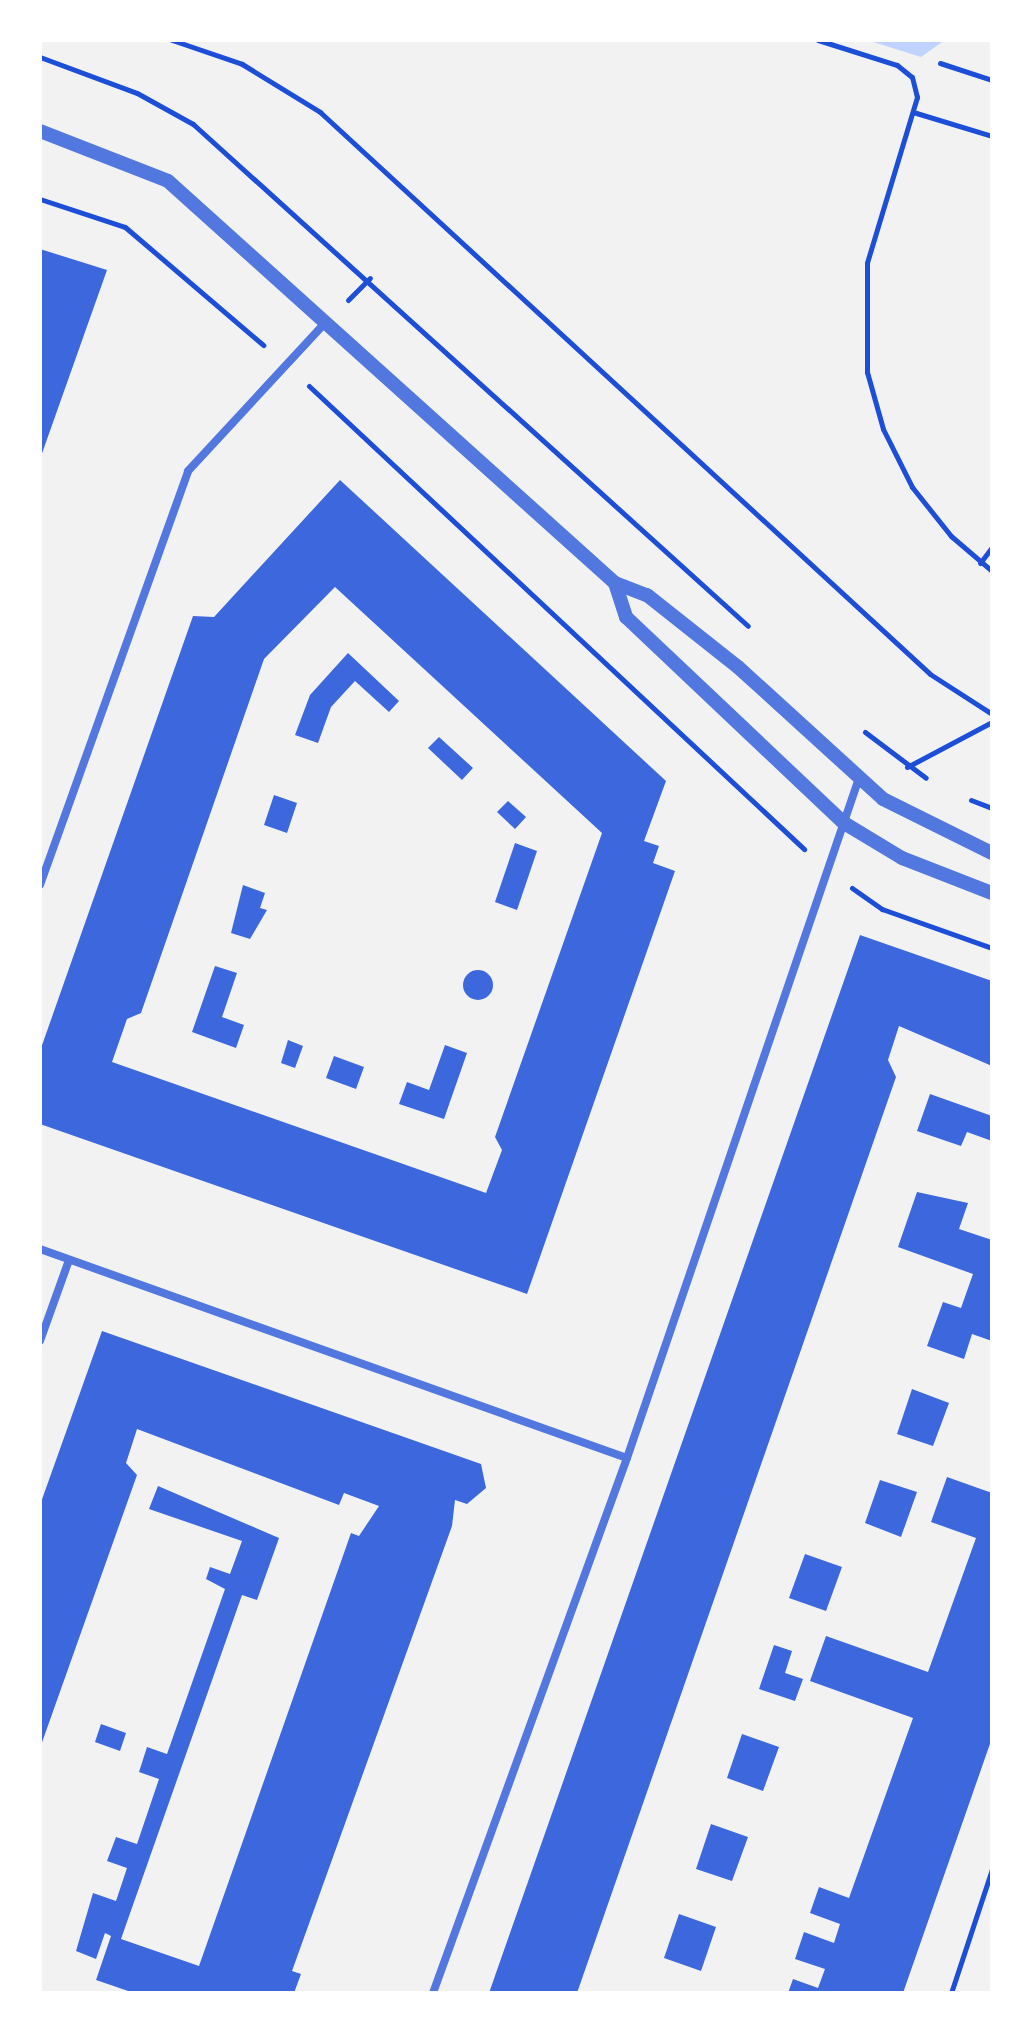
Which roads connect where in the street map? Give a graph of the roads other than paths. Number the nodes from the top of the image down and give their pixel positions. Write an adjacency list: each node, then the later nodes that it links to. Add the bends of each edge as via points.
1 (40, 131): 2 (street, via 168,181)
2 (329, 319): 3 (street); 7 (street, via 188,471)
3 (615, 583): 4 (street, via 647,595 738,667); 5 (street, via 626,617)
4 (859, 778): 5 (street); 6 (street, via 906,815)
5 (844, 823): 8 (street, via 902,858); 12 (street, via 823,869)
6 (992, 853)
7 (40, 885)
8 (992, 893)
9 (40, 1249): 10 (street)
10 (69, 1260): 11 (street); 12 (street)
11 (40, 1341)
12 (627, 1458): 13 (street)
13 (433, 1993)

